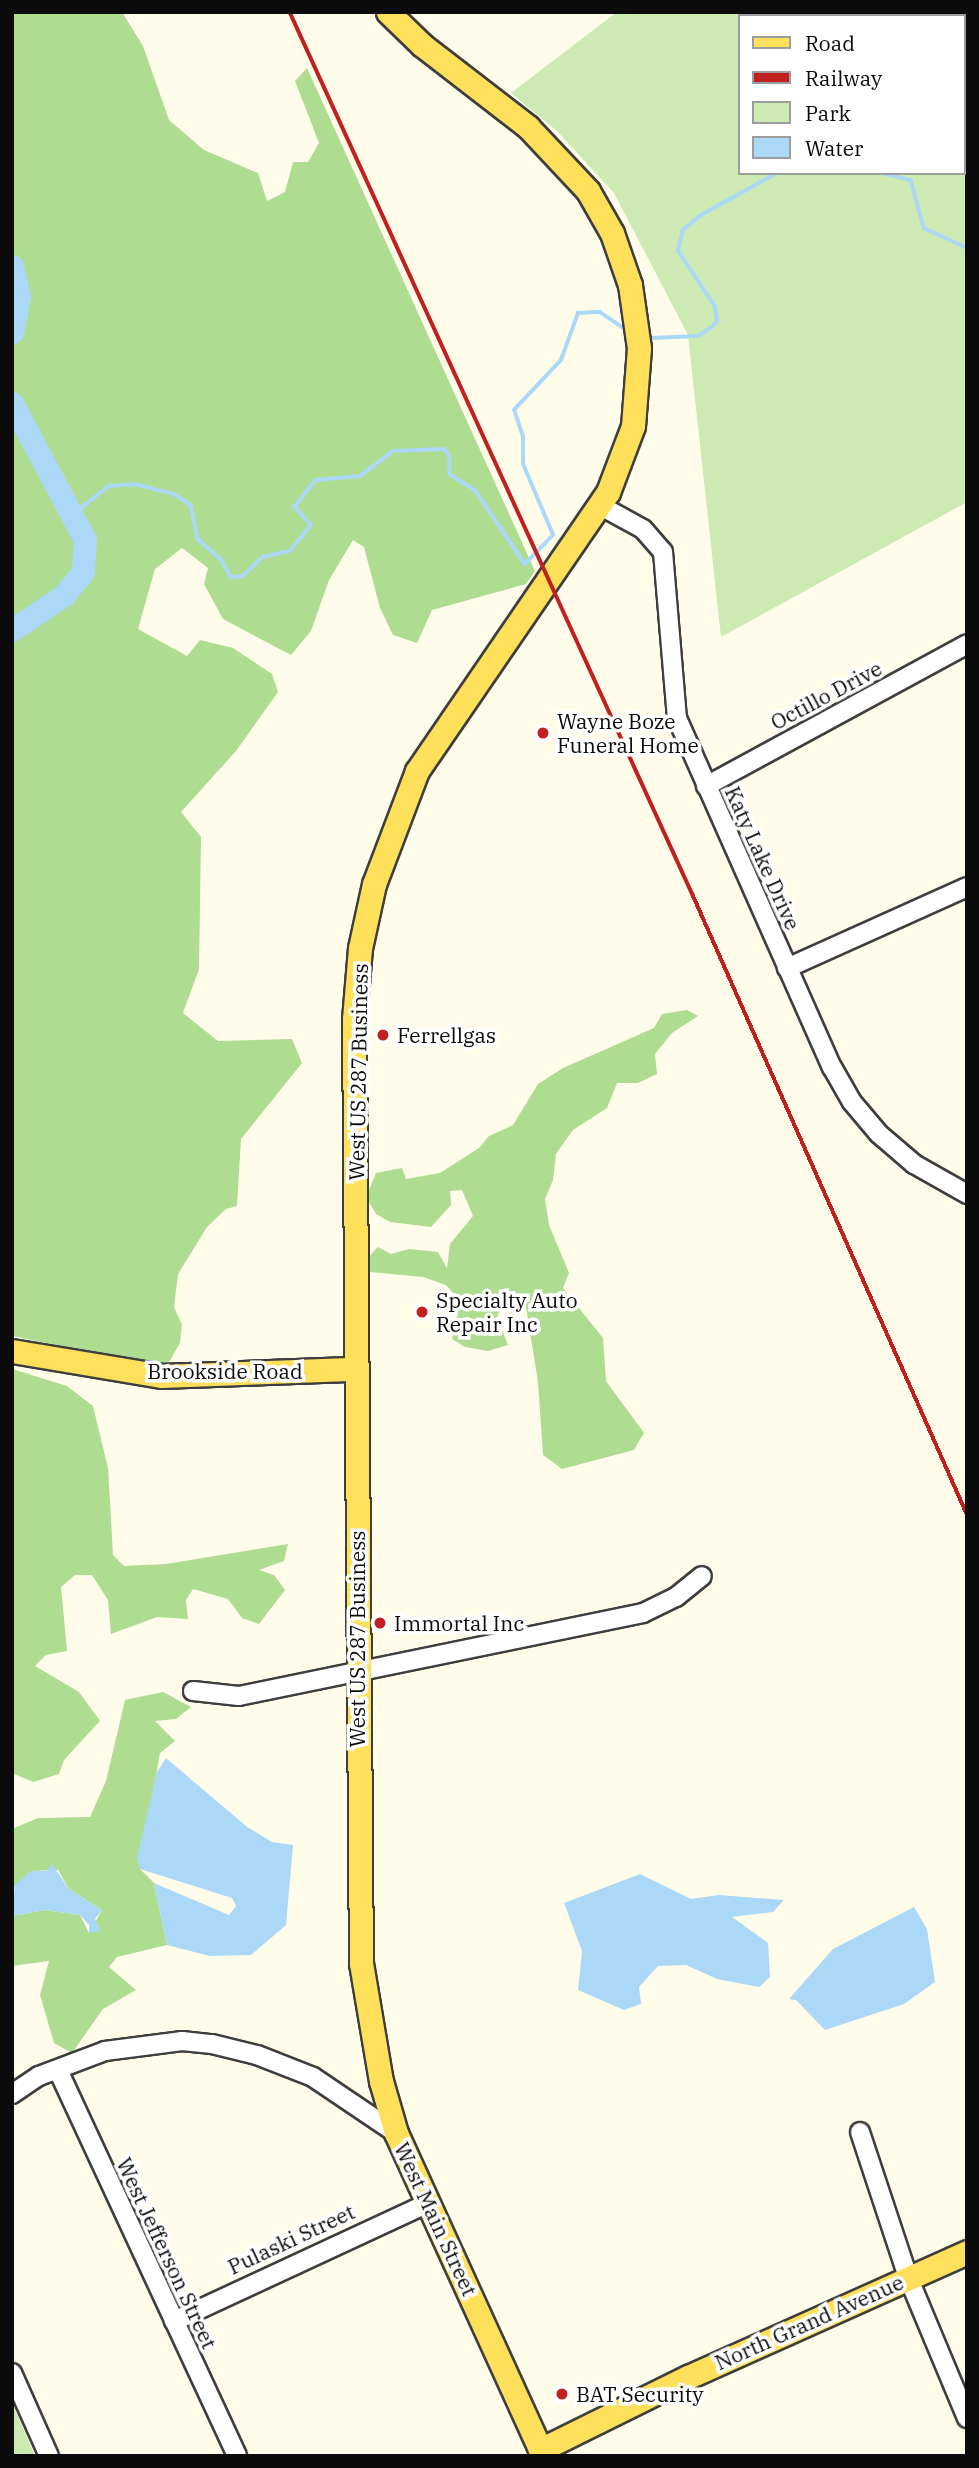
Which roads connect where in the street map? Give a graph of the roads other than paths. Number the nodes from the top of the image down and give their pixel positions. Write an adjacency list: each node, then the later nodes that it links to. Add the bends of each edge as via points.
1 (388, 12): 2 (main road, West US 287 Business, via 422,46 551,149 587,191 612,233 636,317 638,380 627,448)
2 (601, 506): 4 (street, Katy Lake Drive, via 643,529 663,552 677,718); 9 (main road, West US 287 Business, via 417,771 374,884 360,948 354,1019)
3 (967, 644): 4 (street, Octillo Drive)
4 (706, 786): 6 (street, Katy Lake Drive)
5 (967, 887): 6 (street)
6 (787, 968): 7 (street, Katy Lake Drive, via 852,1102 914,1164)
7 (967, 1194)
8 (12, 1351): 9 (main road, Brookside Road, via 161,1376)
9 (356, 1369): 11 (main road, West US 287 Business)
10 (702, 1576): 11 (street, via 676,1597 643,1614)
11 (357, 1674): 12 (street, via 239,1696); 16 (main road, West US 287 Business, via 361,1963 381,2081)
12 (193, 1692)
13 (58, 2070): 14 (street, West Main Street); 16 (street, West Main Street, via 80,2058 138,2044 212,2043 313,2077); 20 (street, West Jefferson Street)
14 (12, 2094)
15 (860, 2132): 19 (street)
16 (396, 2133): 17 (main road, West Main Street)
17 (428, 2203): 20 (street, Pulaski Street); 23 (main road, West Main Street)
18 (967, 2252): 19 (main road, North Grand Avenue)
19 (908, 2277): 22 (street); 23 (main road, North Grand Avenue)
20 (174, 2320): 25 (street, West Jefferson Street)
21 (12, 2373): 24 (street)
22 (967, 2418)
23 (536, 2454)
24 (50, 2456)
25 (237, 2456)

